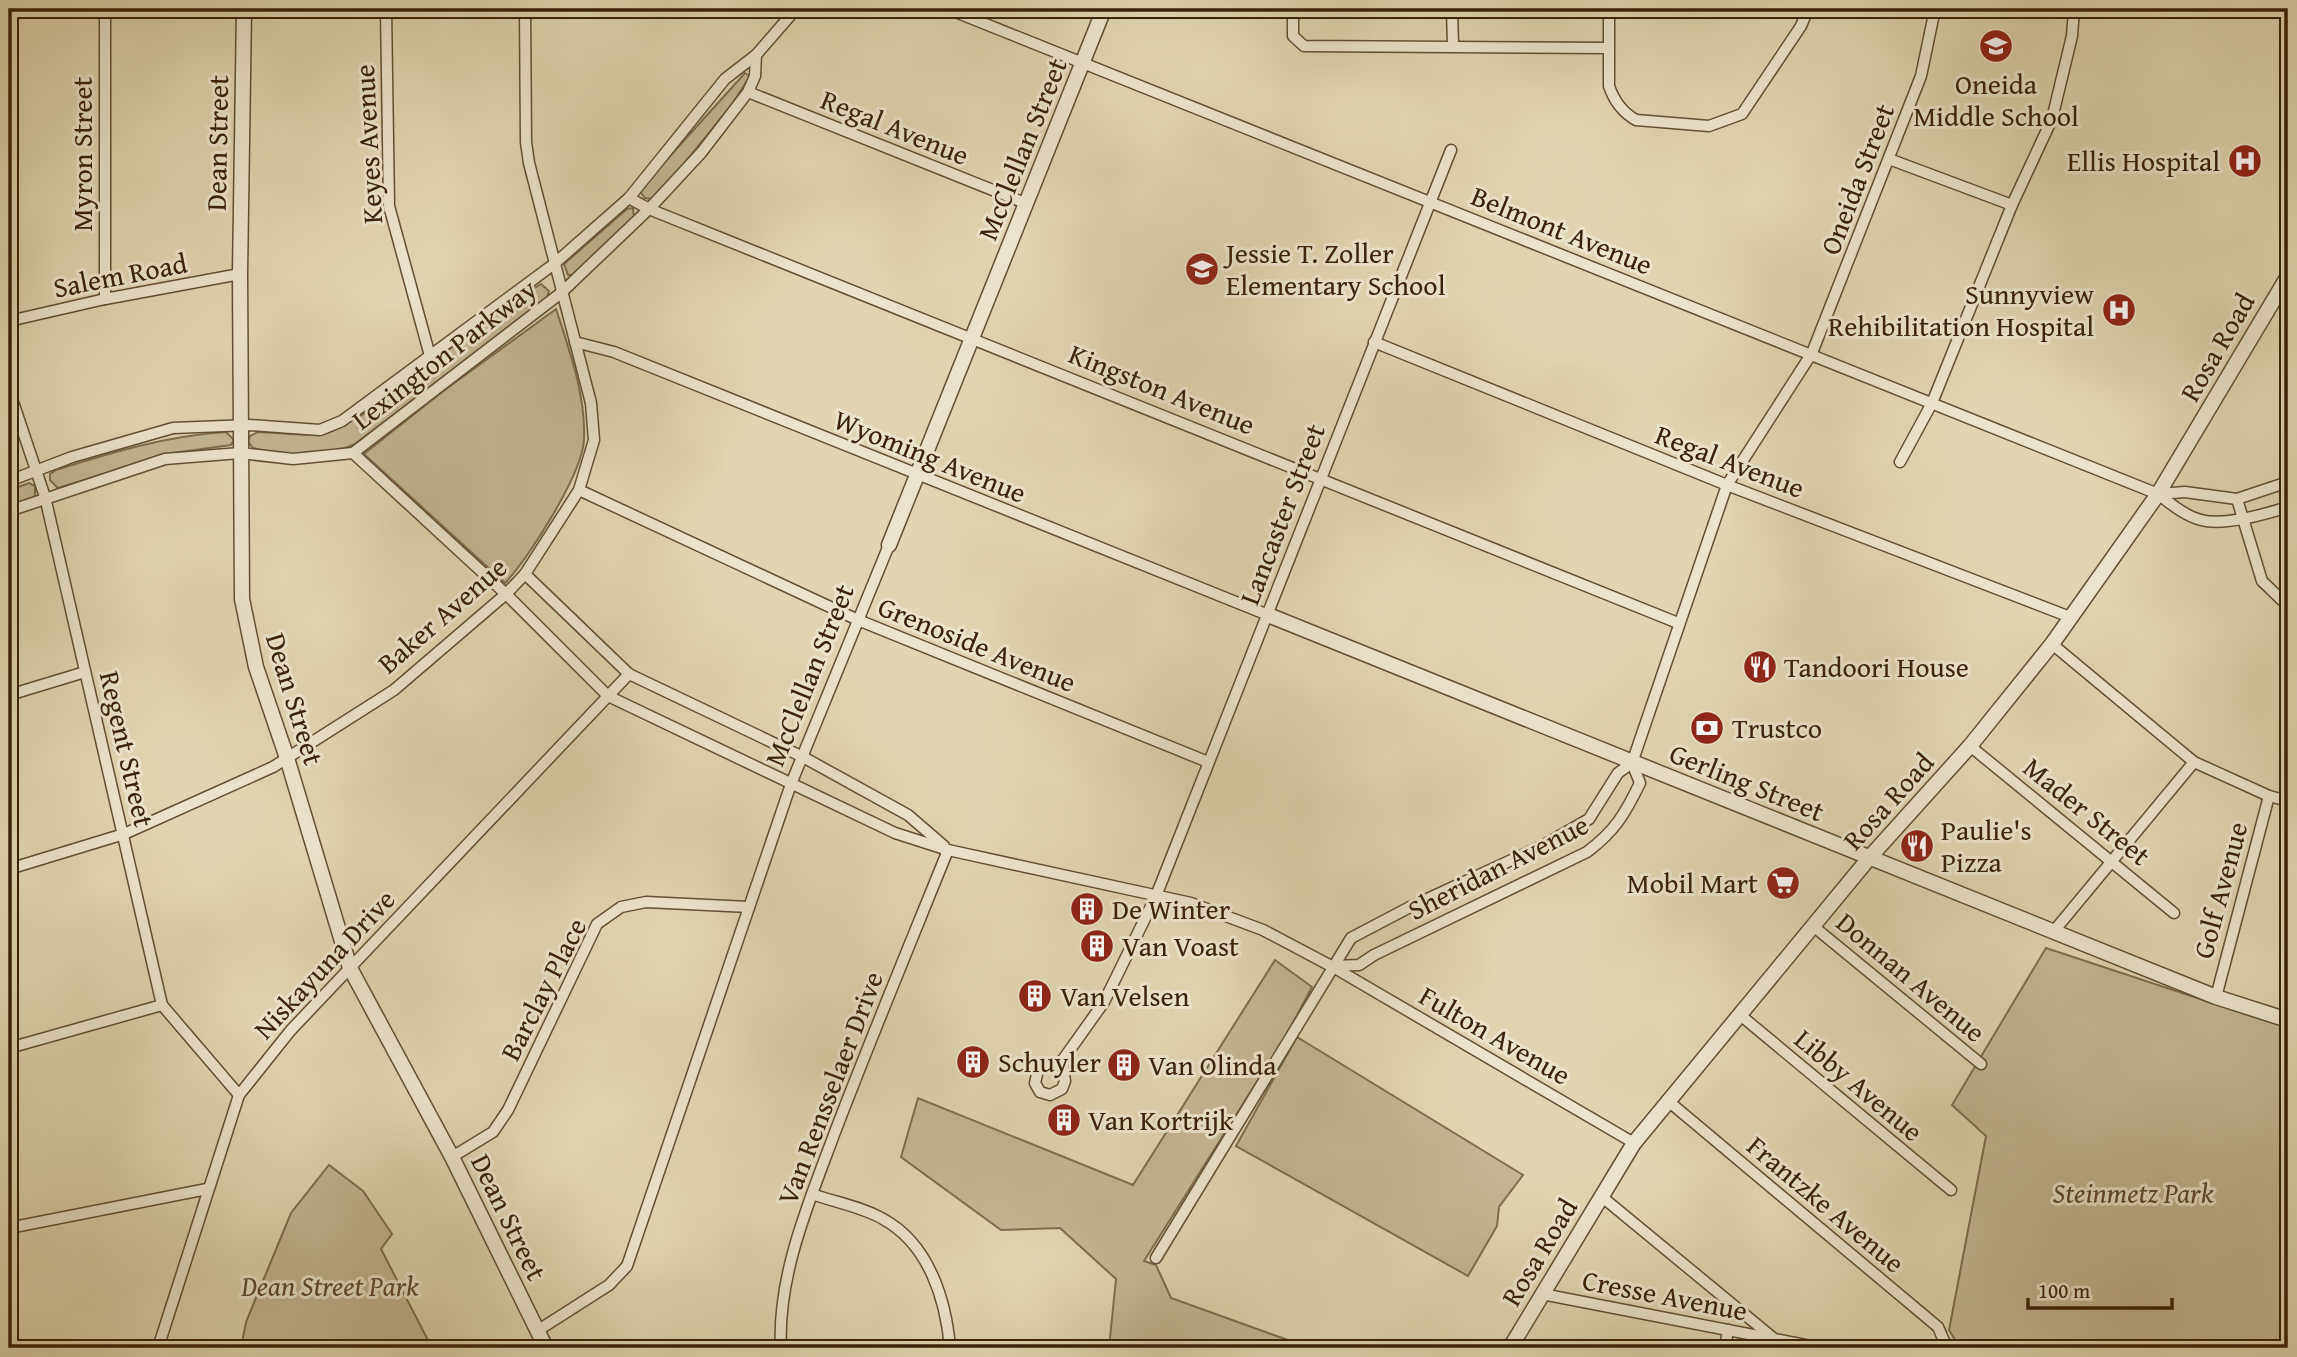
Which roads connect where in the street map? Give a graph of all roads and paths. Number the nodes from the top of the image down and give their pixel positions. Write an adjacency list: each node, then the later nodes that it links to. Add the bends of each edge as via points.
1 (105, 9): 30 (street, Myron Street)
2 (244, 9): 27 (street, Dean Street)
3 (386, 9): 36 (street, Keyes Avenue, via 389,206)
4 (525, 9): 26 (street, Baker Avenue, via 526,142)
5 (796, 9): 16 (street, Lexington Parkway)
6 (948, 9): 17 (street, Belmont Avenue)
7 (1104, 9): 17 (street, McClellan Street)
8 (1293, 9): 14 (street, via 1293,36 1304,46)
9 (1452, 9): 14 (street)
10 (1609, 9): 15 (street)
11 (1808, 9): 15 (street, via 1742,114 1709,126 1636,120 1627,115 1609,86)
12 (1935, 9): 20 (street, Oneida Street, via 1921,76)
13 (2074, 9): 24 (street, via 2052,119)
14 (1452, 46): 15 (street)
15 (1608, 48)
16 (757, 55): 18 (street, Lexington Parkway); 21 (street, Lexington Parkway, via 725,79)
17 (1083, 63): 22 (street, Belmont Avenue); 23 (street, McClellan Street)
18 (748, 92): 23 (street, Regal Avenue); 25 (street, Lexington Parkway, via 701,153)
19 (1451, 150): 22 (street, Lancaster Street)
20 (1889, 159): 24 (street); 35 (street, Oneida Street)
21 (629, 198): 25 (street, Kingston Avenue); 26 (street, Lexington Parkway)
22 (1432, 203): 34 (street, Lancaster Street); 35 (street, Belmont Avenue)
23 (1025, 204): 32 (street, McClellan Street)
24 (2012, 205): 38 (street)
25 (649, 209): 29 (street, Lexington Parkway); 32 (street, Kingston Avenue)
26 (554, 264): 29 (street, Baker Avenue); 36 (street, Lexington Parkway)
27 (240, 274): 30 (street, Salem Road); 39 (street, Dean Street)
28 (2288, 276): 50 (street, Rosa Road)
29 (561, 293): 33 (street, Baker Avenue); 41 (street, Lexington Parkway)
30 (105, 299): 31 (street, Salem Road)
31 (9, 321)
32 (973, 337): 44 (street, McClellan Street); 45 (street, Kingston Avenue)
33 (575, 342): 44 (street, Wyoming Avenue, via 614,352); 49 (street, Baker Avenue, via 591,403 594,440)
34 (1374, 342): 45 (street, Lancaster Street); 48 (street, Regal Avenue)
35 (1812, 353): 38 (street, Belmont Avenue); 48 (street, Oneida Street)
36 (430, 356): 39 (street, Lexington Parkway, via 361,409 320,430)
37 (9, 390): 43 (street, Regent Street)
38 (1932, 403): 42 (street); 50 (street, Belmont Avenue)
39 (240, 425): 40 (street, Dean Street); 43 (street, Lexington Parkway, via 173,428)
40 (240, 453): 41 (street, Lexington Parkway, via 293,460); 51 (street, Lexington Parkway, via 165,459); 71 (street, Dean Street, via 242,599 256,667)
41 (353, 453): 58 (street, Fulton Avenue)
42 (1900, 462)
43 (36, 470): 46 (street, Lexington Parkway); 51 (street, Regent Street)
44 (918, 475): 56 (street, McClellan Street); 60 (street, Wyoming Avenue)
45 (1320, 477): 60 (street, Lancaster Street); 63 (street, Kingston Avenue)
46 (9, 481)
47 (2288, 482): 52 (street)
48 (1727, 485): 61 (street, Regal Avenue); 63 (street, Oneida Street)
49 (579, 490): 57 (street, Baker Avenue); 62 (street, Grenoside Avenue)
50 (2158, 494): 52 (street, via 2185,492); 55 (street, via 2202,521); 61 (street, Rosa Road)
51 (45, 497): 54 (street, Lexington Parkway); 65 (street, Regent Street)
52 (2237, 499): 55 (street)
53 (2288, 507): 55 (street)
54 (9, 511)
55 (2242, 518): 59 (street, via 2262,581)
56 (889, 545): 62 (street, McClellan Street)
57 (525, 574): 58 (street, Baker Avenue); 66 (street)
58 (506, 594): 68 (street, Fulton Avenue); 71 (street, Baker Avenue, via 394,690)
59 (2288, 607)
60 (1268, 615): 72 (street, Lancaster Street); 74 (street, Gerling Street)
61 (2070, 617): 64 (street, Rosa Road)
62 (858, 620): 70 (street, McClellan Street); 72 (street, Grenoside Avenue)
63 (1678, 623): 74 (street, Sheridan Avenue)
64 (2052, 644): 69 (street, Rosa Road); 73 (street)
65 (85, 672): 67 (street); 78 (street, Regent Street)
66 (629, 674): 68 (street, Niskayuna Drive); 70 (street)
67 (9, 695)
68 (608, 696): 75 (street, Fulton Avenue); 89 (street, Niskayuna Drive)
69 (1970, 746): 80 (street, Rosa Road); 81 (street, Mader Street)
70 (803, 757): 75 (street, McClellan Street); 79 (street, via 908,815)
71 (287, 758): 78 (street, Baker Avenue); 89 (street, Dean Street)
72 (1208, 762): 83 (street, Lancaster Street)
73 (2194, 762): 76 (street); 81 (street)
74 (1632, 763): 80 (street, Gerling Street); 88 (street, Sheridan Avenue, via 1618,773 1589,819 1352,938); 88 (street, Sheridan Avenue, via 1640,783 1626,811 1610,835 1587,852 1359,965)
75 (791, 784): 79 (street, Fulton Avenue, via 895,833); 84 (street, McClellan Street)
76 (2269, 796): 77 (street); 90 (street, Golf Avenue)
77 (2288, 801)
78 (124, 834): 82 (street, Baker Avenue); 91 (street, Regent Street)
79 (948, 850): 83 (street, Fulton Avenue); 103 (street, Van Rensselaer Drive)
80 (1870, 857): 86 (street, Rosa Road); 87 (street, Gerling Street)
81 (2113, 861): 85 (street, Mader Street); 87 (street)
82 (9, 870)
83 (1156, 896): 88 (street, Fulton Avenue, via 1263,930); 95 (street, Lancaster Street, via 1106,999)
84 (749, 907): 100 (street, Barclay Place, via 646,902 621,907 597,924 508,1110 493,1132); 109 (street, McClellan Street, via 627,1266 609,1284)
85 (2174, 913)
86 (1813, 926): 92 (street, Rosa Road); 96 (street, Donnan Avenue)
87 (2054, 931): 90 (street, Gerling Street)
88 (1333, 967): 99 (street, Fulton Avenue); 106 (street, Sheridan Avenue)
89 (350, 968): 97 (street, Niskayuna Drive, via 291,1030); 100 (street, Dean Street)
90 (2216, 997): 93 (street, Gerling Street)
91 (162, 1005): 94 (street); 97 (street, Regent Street)
92 (1739, 1014): 98 (street, Rosa Road); 102 (street, Libby Avenue)
93 (2288, 1020)
94 (9, 1048)
95 (1062, 1061)
96 (1981, 1064)
97 (239, 1095): 101 (street, Niskayuna Drive)
98 (1667, 1100): 99 (street, Rosa Road); 118 (street, Frantzke Avenue, via 1938,1326)
99 (1634, 1143): 104 (street, Rosa Road)
100 (452, 1157): 109 (street, Dean Street)
101 (207, 1189): 105 (street); 111 (street, Niskayuna Drive)
102 (1951, 1190)
103 (812, 1194): 113 (street, Van Rensselaer Drive, via 787,1282); 114 (street, via 883,1218 909,1239 932,1272)
104 (1601, 1196): 107 (street, Rosa Road); 110 (street)
105 (9, 1228)
106 (1156, 1258)
107 (1542, 1294): 108 (street, Cresse Avenue); 115 (street, Rosa Road)
108 (1728, 1329): 110 (street, Cresse Avenue); 116 (street)
109 (537, 1331): 112 (street, Dean Street)
110 (1776, 1340): 117 (street, Cresse Avenue)
111 (158, 1348)
112 (546, 1348)
113 (780, 1348)
114 (950, 1348)
115 (1510, 1348)
116 (1725, 1348)
117 (1821, 1348)
118 (1947, 1348)

